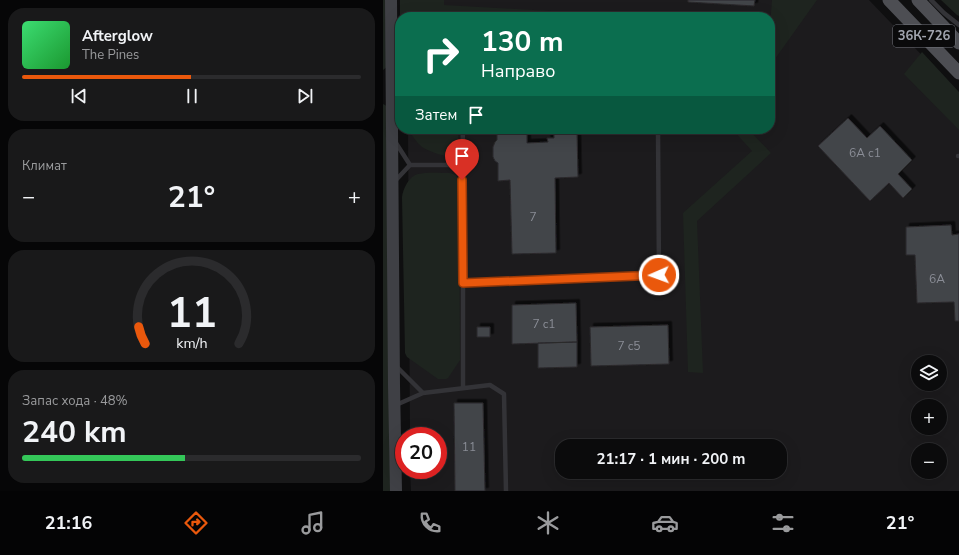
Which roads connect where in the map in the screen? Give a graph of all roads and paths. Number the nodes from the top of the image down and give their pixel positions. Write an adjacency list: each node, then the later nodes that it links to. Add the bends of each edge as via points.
1 (391, 0): 8 (main road)
2 (889, 0): 7 (main road, 36К-726)
3 (918, 0): 6 (main road, 36К-726)
4 (931, 0): 5 (lane)
5 (959, 25)
6 (959, 43)
7 (959, 73)
8 (388, 90): 11 (main road)
9 (463, 134): 13 (lane)
10 (658, 134): 15 (lane, via 659,275)
11 (392, 138): 12 (lane); 14 (main road)
12 (410, 165): 13 (lane); 14 (lane)
13 (462, 165): 15 (lane)
14 (393, 184): 16 (main road)
15 (463, 283): 17 (lane)
16 (393, 364): 18 (lane); 19 (main road)
17 (463, 388): 18 (lane); 21 (lane, via 490,385 504,394)
18 (423, 393): 19 (lane)
19 (394, 405): 20 (main road)
20 (396, 491)
21 (506, 491)

